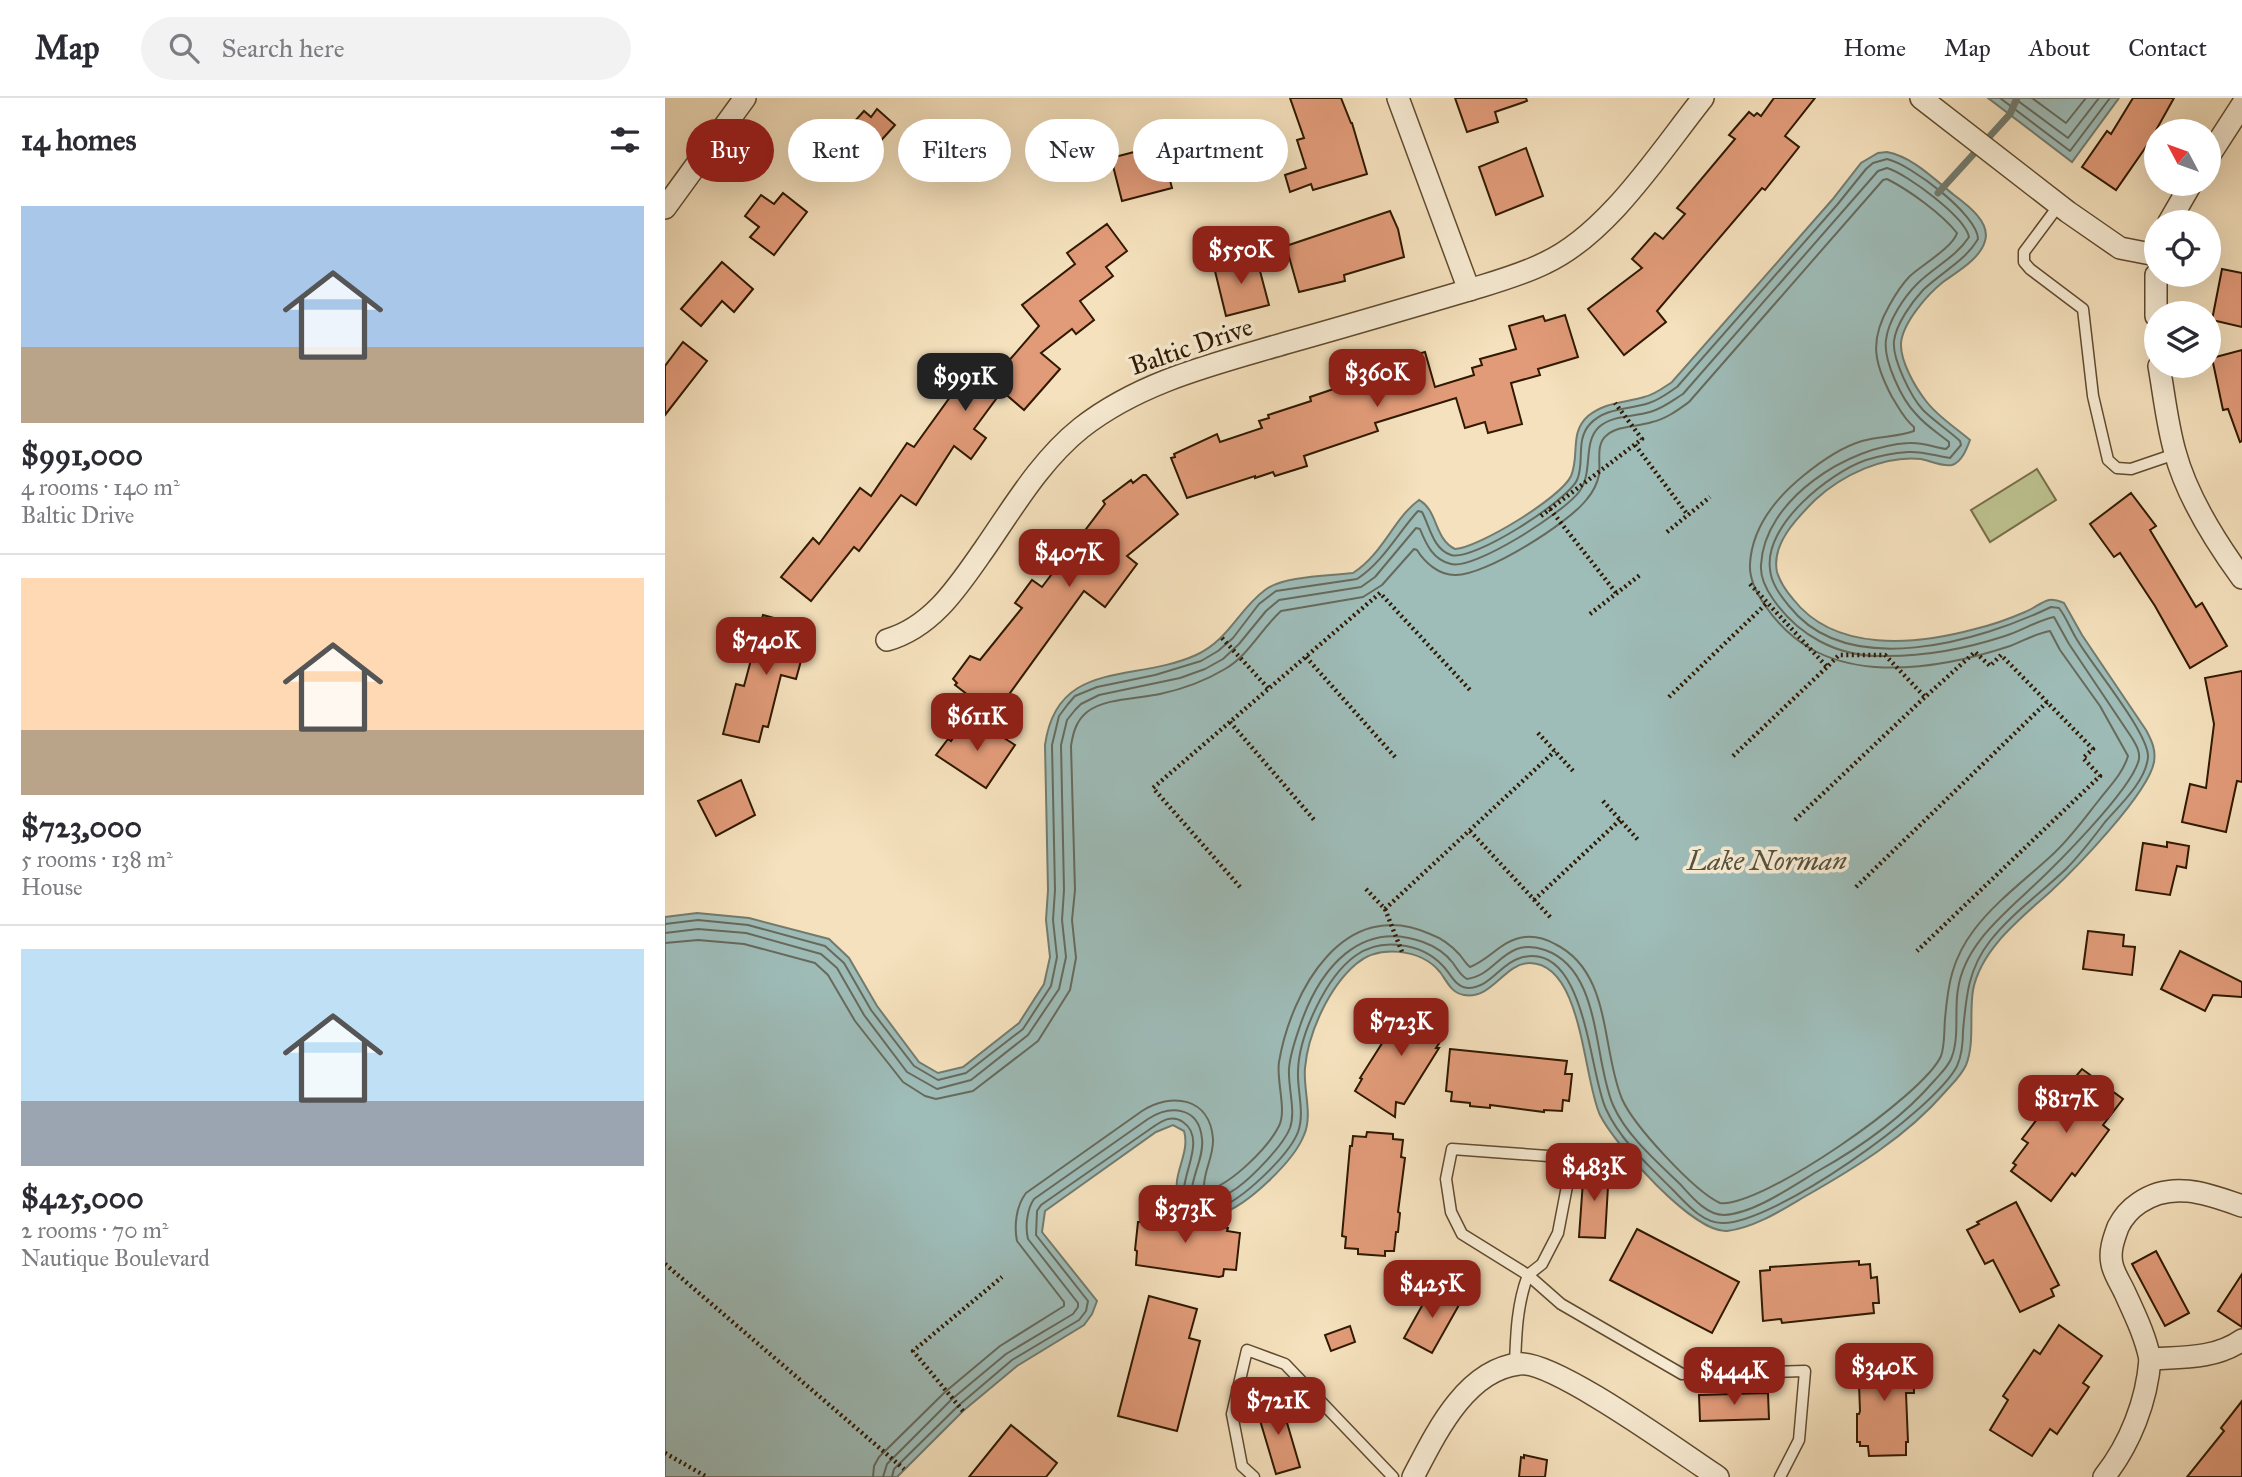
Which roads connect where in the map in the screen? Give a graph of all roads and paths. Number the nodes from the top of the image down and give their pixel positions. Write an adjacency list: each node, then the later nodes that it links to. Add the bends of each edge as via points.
1 (745, 98): 8 (street)
2 (1398, 98): 10 (street)
3 (1703, 98): 10 (street, Baltic Drive, via 1595,230 1547,262)
4 (1921, 98): 7 (street)
5 (2242, 105): 6 (street)
6 (2221, 137)
7 (2059, 205): 9 (street, via 2120,248); 14 (lane, via 2024,251 2024,262 2083,309 2093,396 2108,460 2117,468 2131,469)
8 (665, 208)
9 (2144, 253)
10 (1469, 290): 27 (street, Baltic Drive, via 1201,368 1118,403 1050,457 953,594 917,626)
11 (2161, 378): 14 (street)
12 (1615, 402): 13 (path, via 1642,439)
13 (1635, 445): 16 (path); 17 (path)
14 (2175, 454): 21 (street, via 2183,478)
15 (1710, 497): 17 (path)
16 (1550, 509): 18 (path); 23 (path)
17 (1688, 515): 19 (path)
18 (1541, 516)
19 (1667, 532)
20 (1640, 575): 23 (path)
21 (2242, 578)
22 (1751, 584): 24 (path)
23 (1617, 594): 25 (path)
24 (1768, 602): 29 (path); 32 (path)
25 (1590, 614)
26 (1222, 638): 30 (path)
27 (887, 640)
28 (1305, 657): 30 (path); 31 (path, via 1380,593); 39 (path)
29 (1828, 667): 33 (path, via 1839,655 1885,655); 38 (path)
30 (1269, 689): 35 (path)
31 (1470, 690)
32 (1669, 697)
33 (1925, 697): 34 (path, via 1975,652 1990,666 2001,655); 43 (path)
34 (2047, 702): 48 (path); 53 (path, via 2093,749 2083,758 2099,776)
35 (1230, 722): 44 (path); 47 (path, via 1153,788)
36 (1538, 733): 37 (path)
37 (1555, 751): 40 (path); 45 (path)
38 (1733, 756)
39 (1395, 757)
40 (1574, 772)
41 (1602, 801): 42 (path)
42 (1620, 820): 46 (path); 50 (path)
43 (1795, 820)
44 (1316, 822)
45 (1470, 831): 50 (path); 51 (path)
46 (1639, 841)
47 (1240, 887)
48 (1856, 887)
49 (1366, 889): 51 (path)
50 (1534, 900): 52 (path)
51 (1385, 909): 54 (path)
52 (1552, 919)
53 (1917, 951)
54 (1402, 952)
55 (2242, 1206): 60 (street, via 2207,1194 2175,1190 2145,1199 2121,1221 2112,1266 2139,1321)
56 (665, 1264): 64 (path)
57 (1528, 1275): 57 (lane, via 1462,1234 1451,1212 1445,1179 1452,1149 1562,1157 1568,1181 1558,1233 1542,1264); 61 (lane, via 1517,1318); 70 (lane, via 1562,1304 1682,1374 1805,1371 1799,1440)
58 (1002, 1277): 62 (path, via 913,1351)
59 (2242, 1340): 60 (street, via 2215,1353)
60 (2150, 1359): 71 (street, via 2141,1408)
61 (1515, 1365): 68 (street, via 1484,1377 1466,1393); 69 (street, via 1537,1366 1563,1378)
62 (963, 1411)
63 (665, 1453): 65 (path)
64 (904, 1469)
65 (707, 1477)
66 (1254, 1477): 67 (lane, via 1242,1466 1232,1414 1247,1350 1285,1364)
67 (1393, 1477)
68 (1413, 1477)
69 (1718, 1477)
70 (1780, 1477)
71 (2104, 1477)

